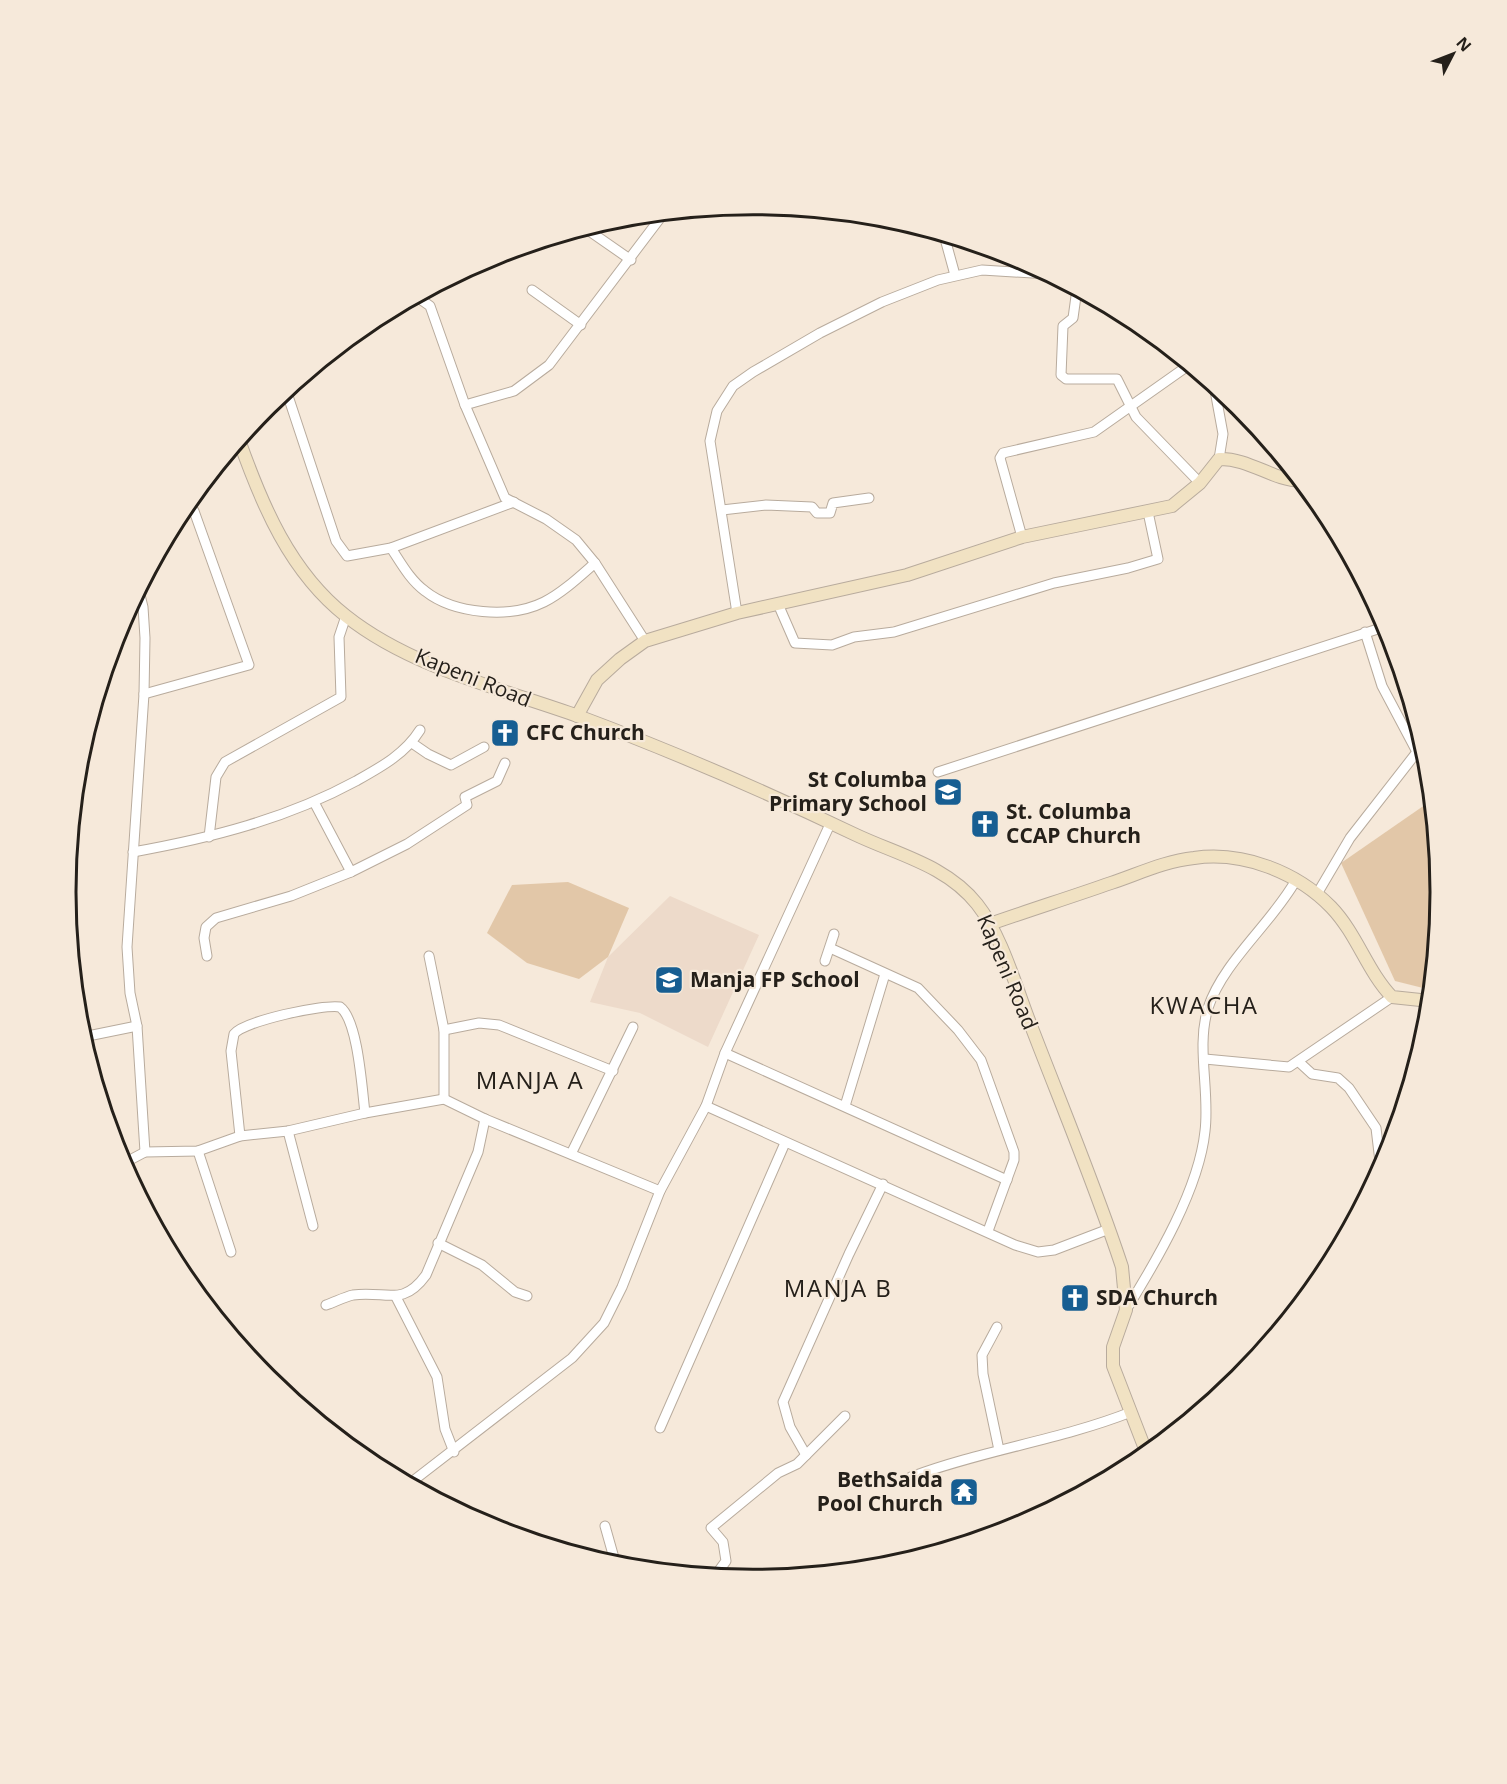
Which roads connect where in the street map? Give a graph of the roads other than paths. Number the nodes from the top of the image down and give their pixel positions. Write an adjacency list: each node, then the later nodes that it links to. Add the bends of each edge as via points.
1 (658, 222): 4 (street)
2 (594, 234): 4 (street)
3 (946, 243): 6 (street)
4 (631, 260): 10 (street)
5 (1025, 273): 6 (street, via 982,270)
6 (955, 275): 22 (street, via 882,302 733,386 717,411 710,441)
7 (532, 290): 10 (street)
8 (1076, 297): 15 (street, via 1073,318 1063,326 1061,375 1066,379 1117,379)
9 (423, 302): 14 (street, via 430,306)
10 (581, 325): 14 (street, via 531,381 514,392)
11 (1183, 369): 15 (street)
12 (1216, 398): 17 (street, via 1223,434)
13 (289, 400): 26 (street, via 342,551 352,557)
14 (465, 405): 21 (street, via 499,489)
15 (1129, 407): 19 (street); 25 (street, via 1094,432 1004,453 1000,458)
16 (243, 448): 31 (main road, Kapeni Road, via 266,510 295,561)
17 (1219, 459): 18 (main road, via 1232,459); 19 (main road)
18 (1291, 480)
19 (1200, 483): 24 (main road, via 1180,503)
20 (869, 498): 22 (street, via 833,503 830,513 789,505)
21 (514, 502): 26 (street); 27 (street, via 567,533)
22 (722, 510): 30 (street)
23 (194, 511): 35 (street, via 249,665)
24 (1148, 512): 25 (main road); 29 (street, via 1158,559 1054,583 894,632 854,637 832,645 795,643)
25 (1022, 537): 29 (main road, via 906,575)
26 (391, 548): 27 (street, via 425,591 451,603 493,612 544,602)
27 (595, 564): 34 (street)
28 (142, 603): 35 (street)
29 (778, 604): 30 (main road)
30 (737, 613): 34 (main road)
31 (346, 616): 36 (main road, Kapeni Road, via 385,642 444,668); 46 (street, via 339,637 341,697 225,762 216,777)
32 (1377, 629): 33 (street)
33 (1365, 633): 38 (street, via 1382,686); 43 (street)
34 (645, 641): 36 (main road, via 597,680)
35 (144, 694): 47 (street)
36 (577, 716): 45 (main road, Kapeni Road)
37 (420, 730): 39 (street)
38 (1411, 733)
39 (412, 743): 40 (street, via 452,765); 44 (street, via 373,771)
40 (484, 747)
41 (1416, 756): 50 (street, via 1350,838)
42 (505, 763): 48 (street, via 497,781 469,793 465,797 467,805 459,811 407,844)
43 (938, 772)
44 (314, 802): 46 (street); 48 (street)
45 (831, 822): 51 (main road, Kapeni Road, via 949,877 978,905); 64 (street)
46 (209, 837): 47 (street)
47 (133, 852): 60 (street, via 127,947)
48 (351, 872): 54 (street, via 291,896 216,918 206,927)
49 (1296, 880): 50 (main road); 51 (main road, via 1246,861 1195,857); 65 (street, via 1283,903 1225,976 1209,1005 1204,1021)
50 (1317, 894): 58 (main road, via 1348,927 1378,981)
51 (990, 924): 85 (main road, Kapeni Road)
52 (834, 934): 53 (street)
53 (830, 948): 56 (street); 57 (street)
54 (207, 956)
55 (429, 956): 62 (street)
56 (825, 961)
57 (885, 974): 70 (street); 81 (street, via 923,993 981,1060 1012,1140 1014,1160)
58 (1392, 997): 59 (main road); 66 (street)
59 (1421, 1000)
60 (137, 1026): 63 (street); 78 (street)
61 (633, 1027): 67 (street)
62 (444, 1030): 67 (street, via 479,1023 500,1025); 68 (street)
63 (93, 1035)
64 (725, 1053): 69 (street); 70 (street)
65 (1205, 1059): 66 (street, via 1281,1068); 92 (street, via 1206,1129 1201,1153 1176,1217)
66 (1299, 1062): 77 (street, via 1312,1074 1338,1078 1349,1088 1376,1128)
67 (613, 1071): 79 (street)
68 (444, 1099): 71 (street); 72 (street)
69 (706, 1106): 75 (street); 83 (street)
70 (845, 1106): 81 (street)
71 (365, 1113): 73 (street); 74 (street, via 347,1013 339,1006 326,1007 255,1022 234,1034 231,1051)
72 (485, 1119): 79 (street); 87 (street, via 478,1152)
73 (288, 1131): 74 (street); 84 (street)
74 (240, 1136): 76 (street)
75 (785, 1143): 82 (street); 96 (street)
76 (198, 1151): 78 (street); 88 (street)
77 (1379, 1151)
78 (145, 1152): 80 (street)
79 (571, 1154): 83 (street)
80 (132, 1159)
81 (1007, 1180): 86 (street)
82 (883, 1184): 86 (street); 100 (street, via 783,1402 790,1427)
83 (660, 1191): 99 (street, via 604,1323 572,1358)
84 (313, 1226)
85 (1109, 1229): 86 (street, via 1071,1245 1038,1252); 92 (main road, Kapeni Road, via 1122,1267)
86 (988, 1231)
87 (438, 1243): 89 (street, via 483,1265 515,1292); 90 (street, via 420,1283)
88 (231, 1252)
89 (526, 1296)
90 (396, 1297): 91 (street, via 352,1295); 99 (street, via 437,1377 445,1429)
91 (326, 1305)
92 (1126, 1310): 94 (main road, Kapeni Road, via 1113,1347 1113,1366)
93 (997, 1326): 98 (street, via 982,1355)
94 (1131, 1412): 97 (main road, Kapeni Road); 98 (street, via 1102,1424)
95 (845, 1416): 100 (street)
96 (660, 1428)
97 (1144, 1445)
98 (999, 1450): 101 (street)
99 (454, 1452): 102 (street)
100 (806, 1455): 105 (street, via 711,1528 723,1542 726,1561)
101 (911, 1477)
102 (416, 1479)
103 (605, 1526): 104 (street)
104 (613, 1554)
105 (721, 1568)

